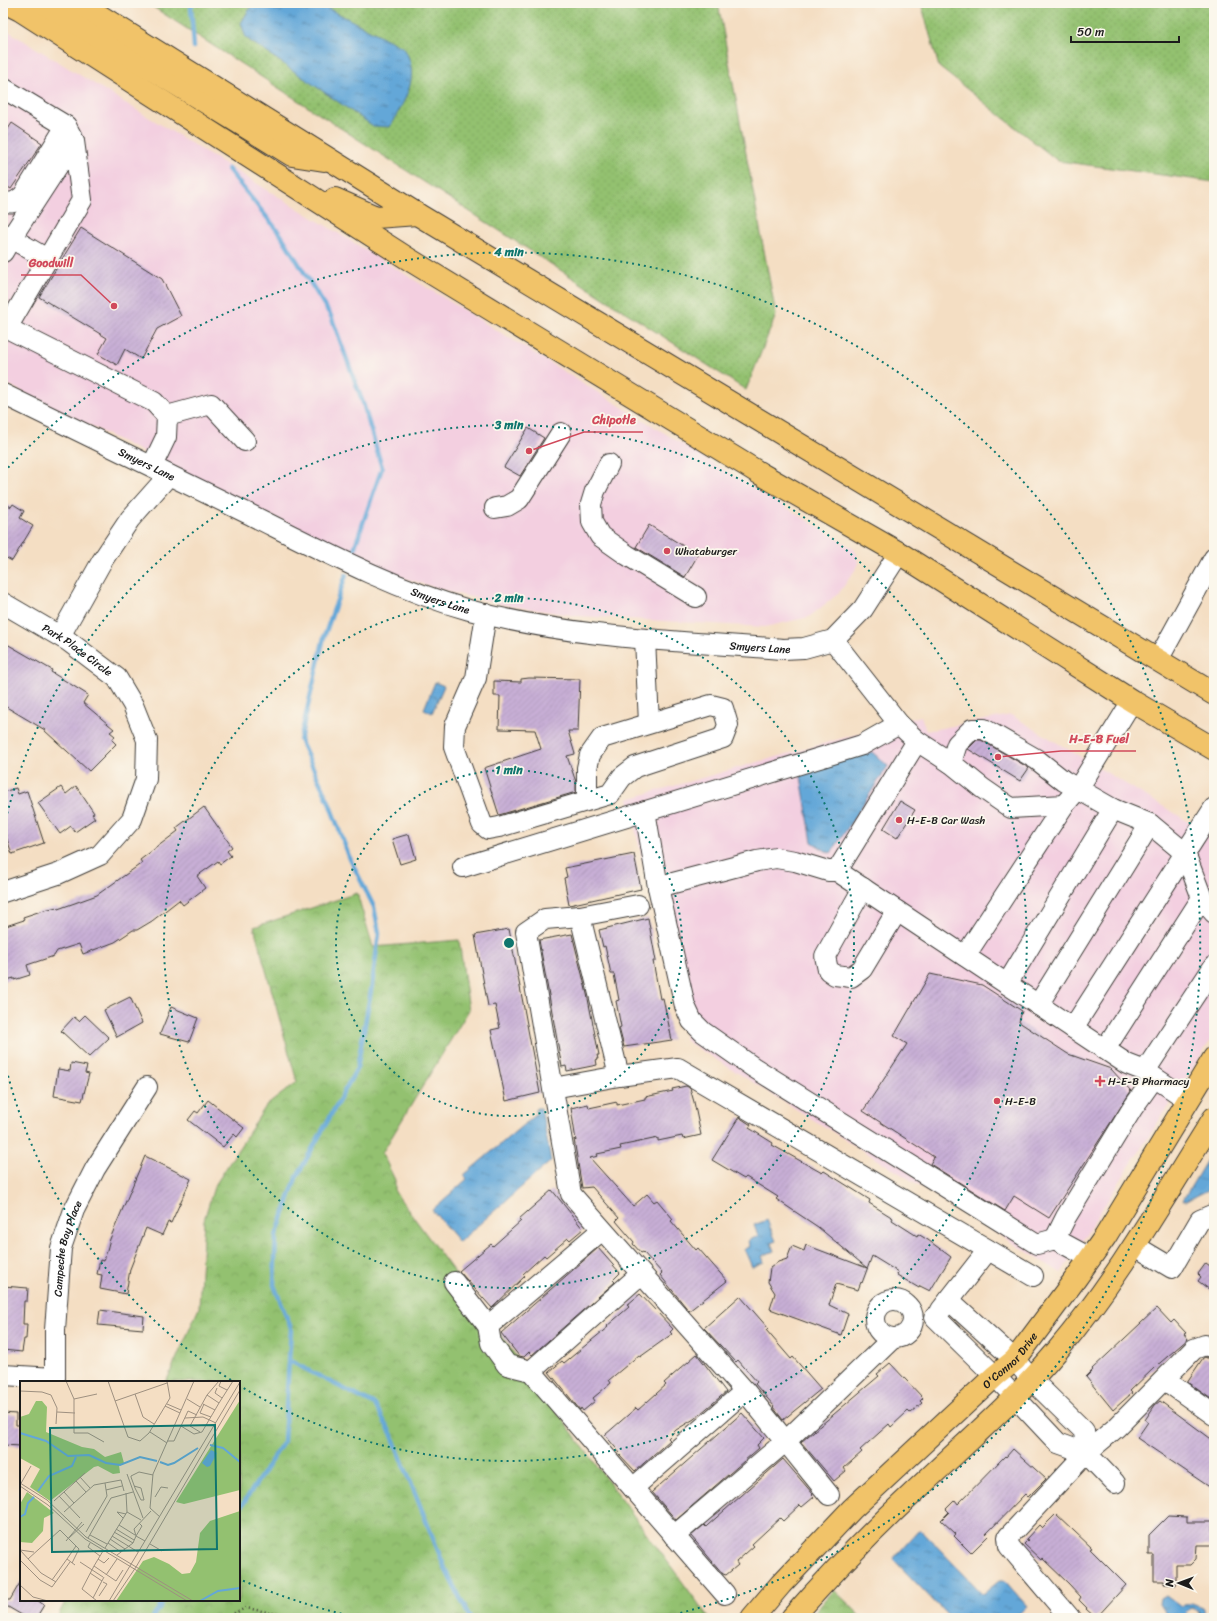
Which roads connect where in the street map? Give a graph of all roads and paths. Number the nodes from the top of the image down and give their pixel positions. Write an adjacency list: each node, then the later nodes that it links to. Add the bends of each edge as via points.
1 (6, 3): 5 (main road)
2 (44, 3): 7 (main road, via 292,155)
3 (79, 3): 7 (main road)
4 (3, 88): 6 (street)
5 (142, 88): 9 (main road, via 174,98 333,198 376,217); 20 (main road, via 417,264 709,442)
6 (70, 133): 8 (street, via 23,196 15,202); 10 (street); 11 (street, via 82,200)
7 (335, 162): 9 (main road)
8 (3, 201)
9 (417, 214): 28 (main road)
10 (6, 241): 11 (street)
11 (47, 259): 12 (street)
12 (5, 327): 14 (street, via 154,402)
13 (3, 394): 18 (street, Smyers Lane)
14 (167, 416): 16 (street, via 211,404); 18 (street)
15 (562, 433): 19 (street, via 519,499 507,506)
16 (245, 441)
17 (609, 464): 22 (street, via 591,504 592,522 600,536)
18 (160, 470): 24 (street, Smyers Lane, via 317,549 385,580); 25 (street, via 102,561)
19 (494, 508)
20 (899, 553): 27 (street, via 863,609); 30 (main road)
21 (1214, 558): 28 (street)
22 (696, 597)
23 (3, 604): 25 (street, Park Place Circle)
24 (486, 614): 26 (street, Smyers Lane, via 546,627); 37 (street, via 476,678 455,726 454,747 482,824 488,829)
25 (60, 636): 48 (street, Park Place Circle, via 117,678 133,705 147,740 146,779 132,819 100,855 58,874)
26 (646, 639): 27 (street, Smyers Lane, via 783,649 804,648); 31 (street)
27 (833, 640): 32 (street)
28 (1158, 660): 29 (main road)
29 (1214, 694)
30 (1132, 701): 34 (main road); 36 (street)
31 (649, 723): 37 (street, via 602,738 590,755 587,768); 37 (street, via 711,704 723,708 728,725 723,738 635,767 622,777 610,794)
32 (899, 724): 33 (street); 41 (street, via 862,745)
33 (917, 741): 35 (street); 45 (street)
34 (1214, 749)
35 (951, 763): 36 (street, via 957,744 972,729 984,729 1036,759); 38 (street, via 1011,808)
36 (1078, 790): 38 (street); 40 (street)
37 (587, 801)
38 (1064, 805): 53 (street)
39 (1214, 808): 43 (street)
40 (1113, 809): 42 (street); 55 (street)
41 (645, 811): 44 (street); 46 (street)
42 (1150, 824): 43 (street); 56 (street)
43 (1185, 853): 50 (street); 57 (street)
44 (463, 867)
45 (837, 871): 46 (street, via 776,858); 47 (street)
46 (658, 887): 69 (street, via 685,1006 692,1020 703,1032 753,1067 1037,1244)
47 (863, 888): 51 (street); 51 (street, via 825,956 828,970 835,975 851,977 862,969)
48 (3, 892)
49 (638, 905): 52 (street)
50 (1208, 906): 58 (street)
51 (897, 911): 53 (street)
52 (580, 916): 61 (street); 64 (street, via 545,919 526,932)
53 (965, 956): 55 (street)
54 (1214, 966): 60 (street)
55 (1007, 984): 56 (street)
56 (1038, 1005): 57 (street)
57 (1073, 1028): 58 (street)
58 (1105, 1049): 60 (street)
59 (1214, 1058): 65 (main road, O'Connor Drive)
60 (1150, 1075): 65 (street); 69 (street)
61 (619, 1076): 64 (street); 71 (street, via 678,1068)
62 (1214, 1081): 66 (main road, via 1205,1100)
63 (147, 1087): 85 (street, Campeche Bay Place, via 95,1169 74,1210 61,1248 55,1378)
64 (553, 1088): 68 (street, via 571,1194)
65 (1188, 1100): 72 (main road, O'Connor Drive); 76 (main road, via 1193,1110 1191,1130 1129,1233)
66 (1214, 1118): 70 (main road)
67 (1214, 1214): 70 (street, via 1200,1220 1172,1268)
68 (602, 1230): 73 (street); 80 (street)
69 (1055, 1238): 72 (street)
70 (1134, 1246): 76 (main road)
71 (988, 1250): 74 (street); 77 (street)
72 (1090, 1258): 83 (main road, O'Connor Drive)
73 (641, 1274): 84 (street); 89 (street)
74 (1033, 1276)
75 (454, 1282): 80 (street)
76 (1109, 1284): 87 (main road)
77 (950, 1300): 78 (street); 83 (street)
78 (935, 1317): 79 (street); 86 (street)
79 (913, 1318): 81 (street, via 909,1330); 81 (street, via 912,1312 904,1302 892,1299 880,1304 876,1310 875,1322 881,1333)
80 (488, 1326): 84 (street, via 491,1343 507,1365)
81 (893, 1338): 92 (street)
82 (1214, 1348): 88 (street, via 1205,1345 1194,1349)
83 (1014, 1360): 86 (main road, O'Connor Drive); 87 (street)
84 (531, 1371): 95 (street)
85 (3, 1375)
86 (995, 1376): 90 (street); 101 (main road, O'Connor Drive, via 852,1510)
87 (1031, 1379): 90 (main road); 93 (street, via 1084,1431)
88 (1165, 1380): 91 (street); 93 (street)
89 (745, 1391): 92 (street); 95 (street)
90 (1014, 1396): 93 (street, via 1058,1443); 102 (main road, via 838,1567)
91 (1214, 1415)
92 (786, 1441): 96 (street); 97 (street)
93 (1086, 1453): 94 (street); 103 (street, via 1008,1537 1009,1546)
94 (1115, 1483)
95 (633, 1488): 97 (street)
96 (830, 1495)
97 (674, 1536): 98 (street)
98 (725, 1594)
99 (223, 1618): 100 (path, via 246,1608)
100 (298, 1618)
101 (752, 1618)
102 (792, 1618)
103 (1070, 1618)

